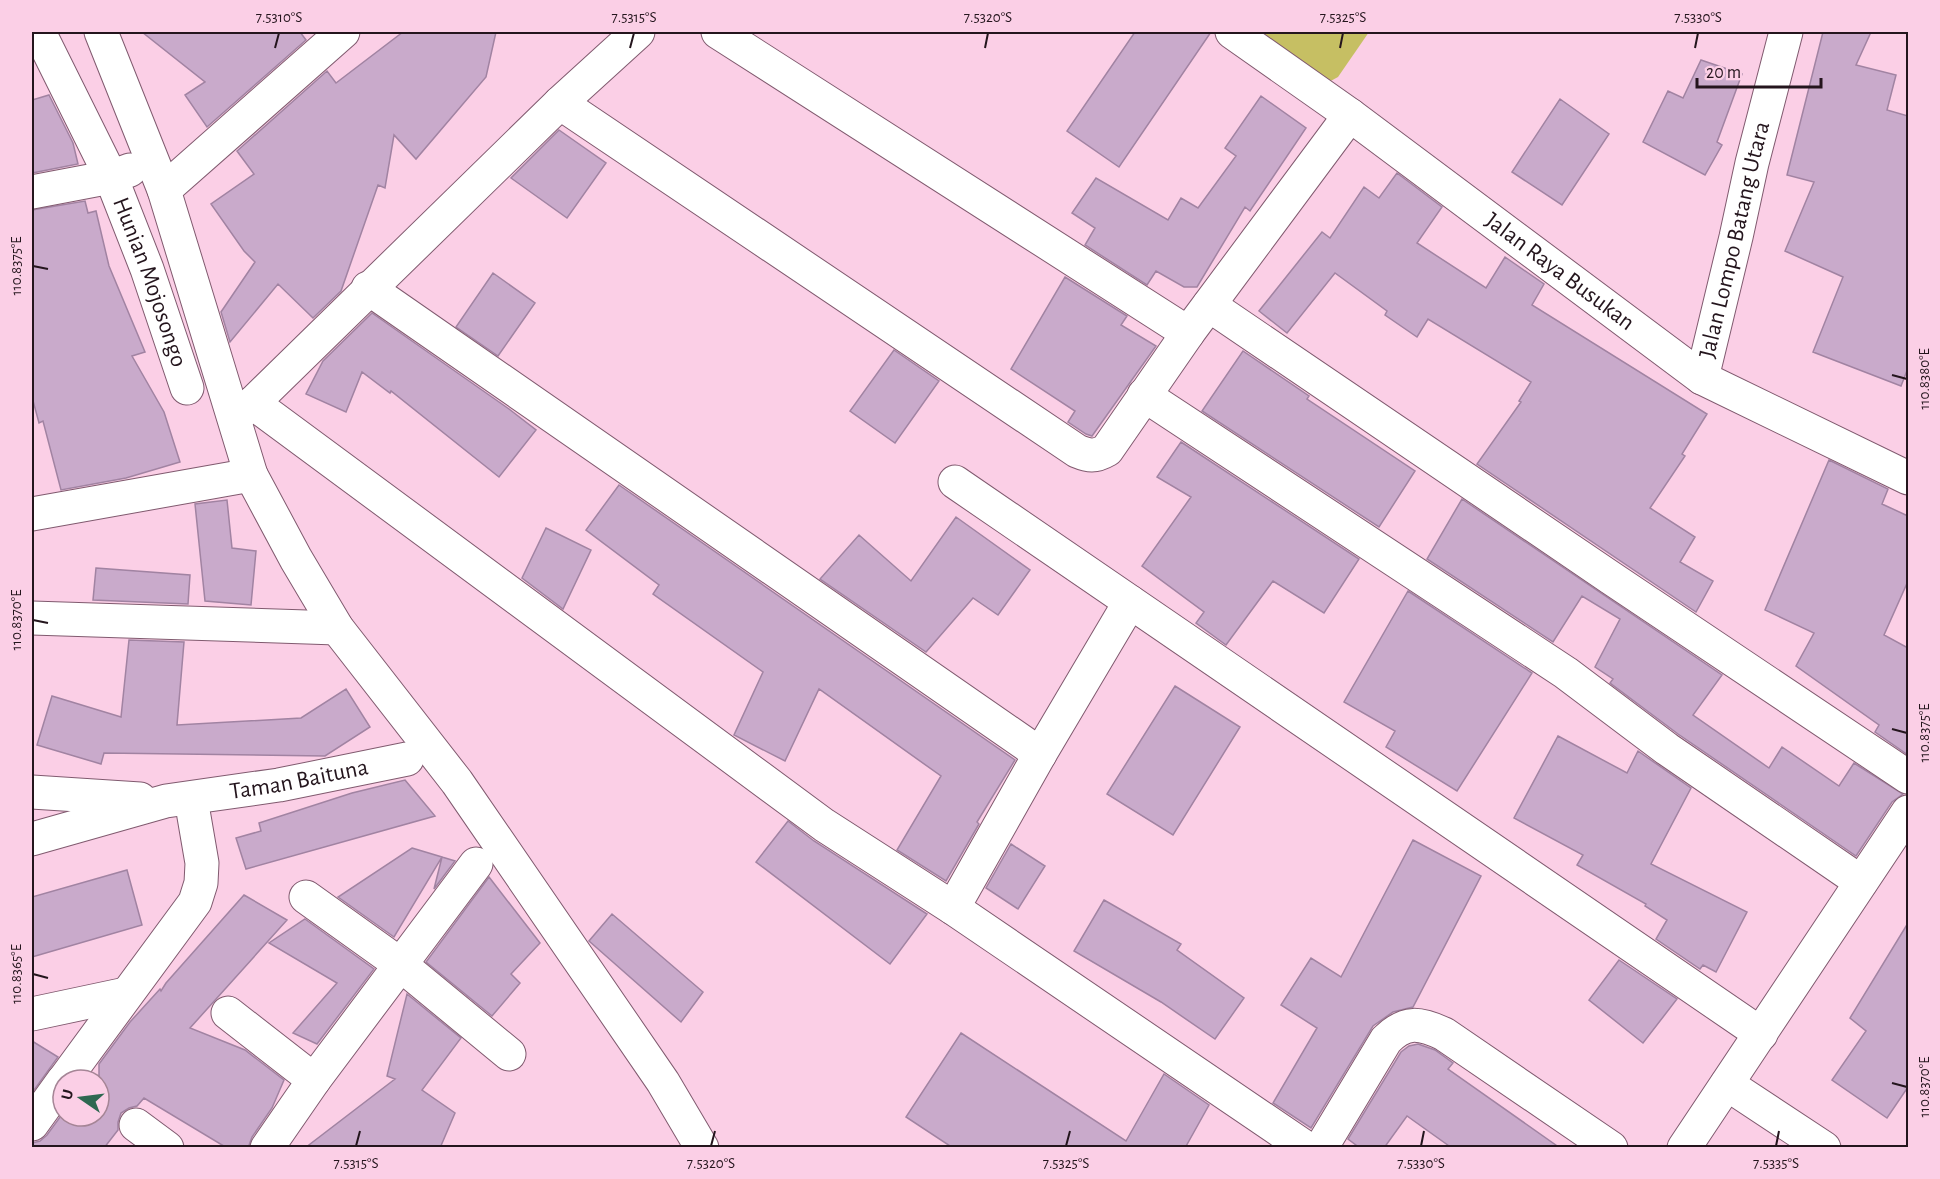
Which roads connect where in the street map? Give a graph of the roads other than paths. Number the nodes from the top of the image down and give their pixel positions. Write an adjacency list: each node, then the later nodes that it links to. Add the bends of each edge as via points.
1 (39, 32): 11 (street, Hunian Mojosongo)
2 (101, 32): 10 (street)
3 (343, 32): 10 (street)
4 (638, 32): 8 (street)
5 (718, 32): 15 (street)
6 (1232, 32): 9 (street, Jalan Raya Busukan)
7 (1786, 32): 16 (street, Jalan Lompo Batang Utara)
8 (560, 103): 13 (street); 18 (street, via 1077,451 1090,456 1107,450)
9 (1350, 115): 14 (street); 16 (street, Jalan Raya Busukan)
10 (158, 176): 11 (street); 19 (street)
11 (111, 177): 12 (street, Hunian Mojosongo); 17 (street, Hunian Mojosongo, via 147,268)
12 (32, 192)
13 (368, 288): 19 (street); 27 (street)
14 (1209, 304): 15 (street); 29 (street)
15 (1188, 333): 18 (street)
16 (1702, 378): 21 (street, Jalan Raya Busukan)
17 (187, 388)
18 (1144, 395): 35 (street, via 1566,673 1668,749)
19 (244, 410): 20 (street); 37 (street, via 824,825)
20 (251, 475): 23 (street); 26 (street)
21 (1908, 478)
22 (955, 482): 24 (street)
23 (32, 514)
24 (1130, 602): 27 (street); 42 (street)
25 (32, 618): 26 (street)
26 (337, 628): 52 (street, via 457,782 663,1082)
27 (1040, 754): 37 (street)
28 (407, 759): 31 (street, Taman Baituna)
29 (1908, 777)
30 (32, 792): 31 (street, Taman Baituna)
31 (179, 800): 33 (street, Taman Baituna); 39 (street, via 202,863 201,883 195,902)
32 (1908, 812): 35 (street)
33 (32, 839)
34 (476, 864): 38 (street)
35 (1861, 882): 42 (street)
36 (306, 897): 38 (street)
37 (953, 908): 53 (street)
38 (401, 965): 43 (street); 45 (street)
39 (126, 994): 41 (street); 44 (street)
40 (228, 1013): 45 (street)
41 (32, 1014)
42 (1761, 1034): 46 (street)
43 (509, 1054)
44 (72, 1068)
45 (314, 1080): 51 (street)
46 (1727, 1084): 56 (street); 57 (street)
47 (51, 1098): 48 (street)
48 (32, 1124)
49 (136, 1125): 50 (street)
50 (167, 1148)
51 (267, 1148)
52 (702, 1148)
53 (1306, 1148)
54 (1321, 1148): 55 (street, via 1386,1040 1397,1029 1412,1025 1427,1026 1444,1034)
55 (1611, 1148)
56 (1683, 1148)
57 (1824, 1148)

